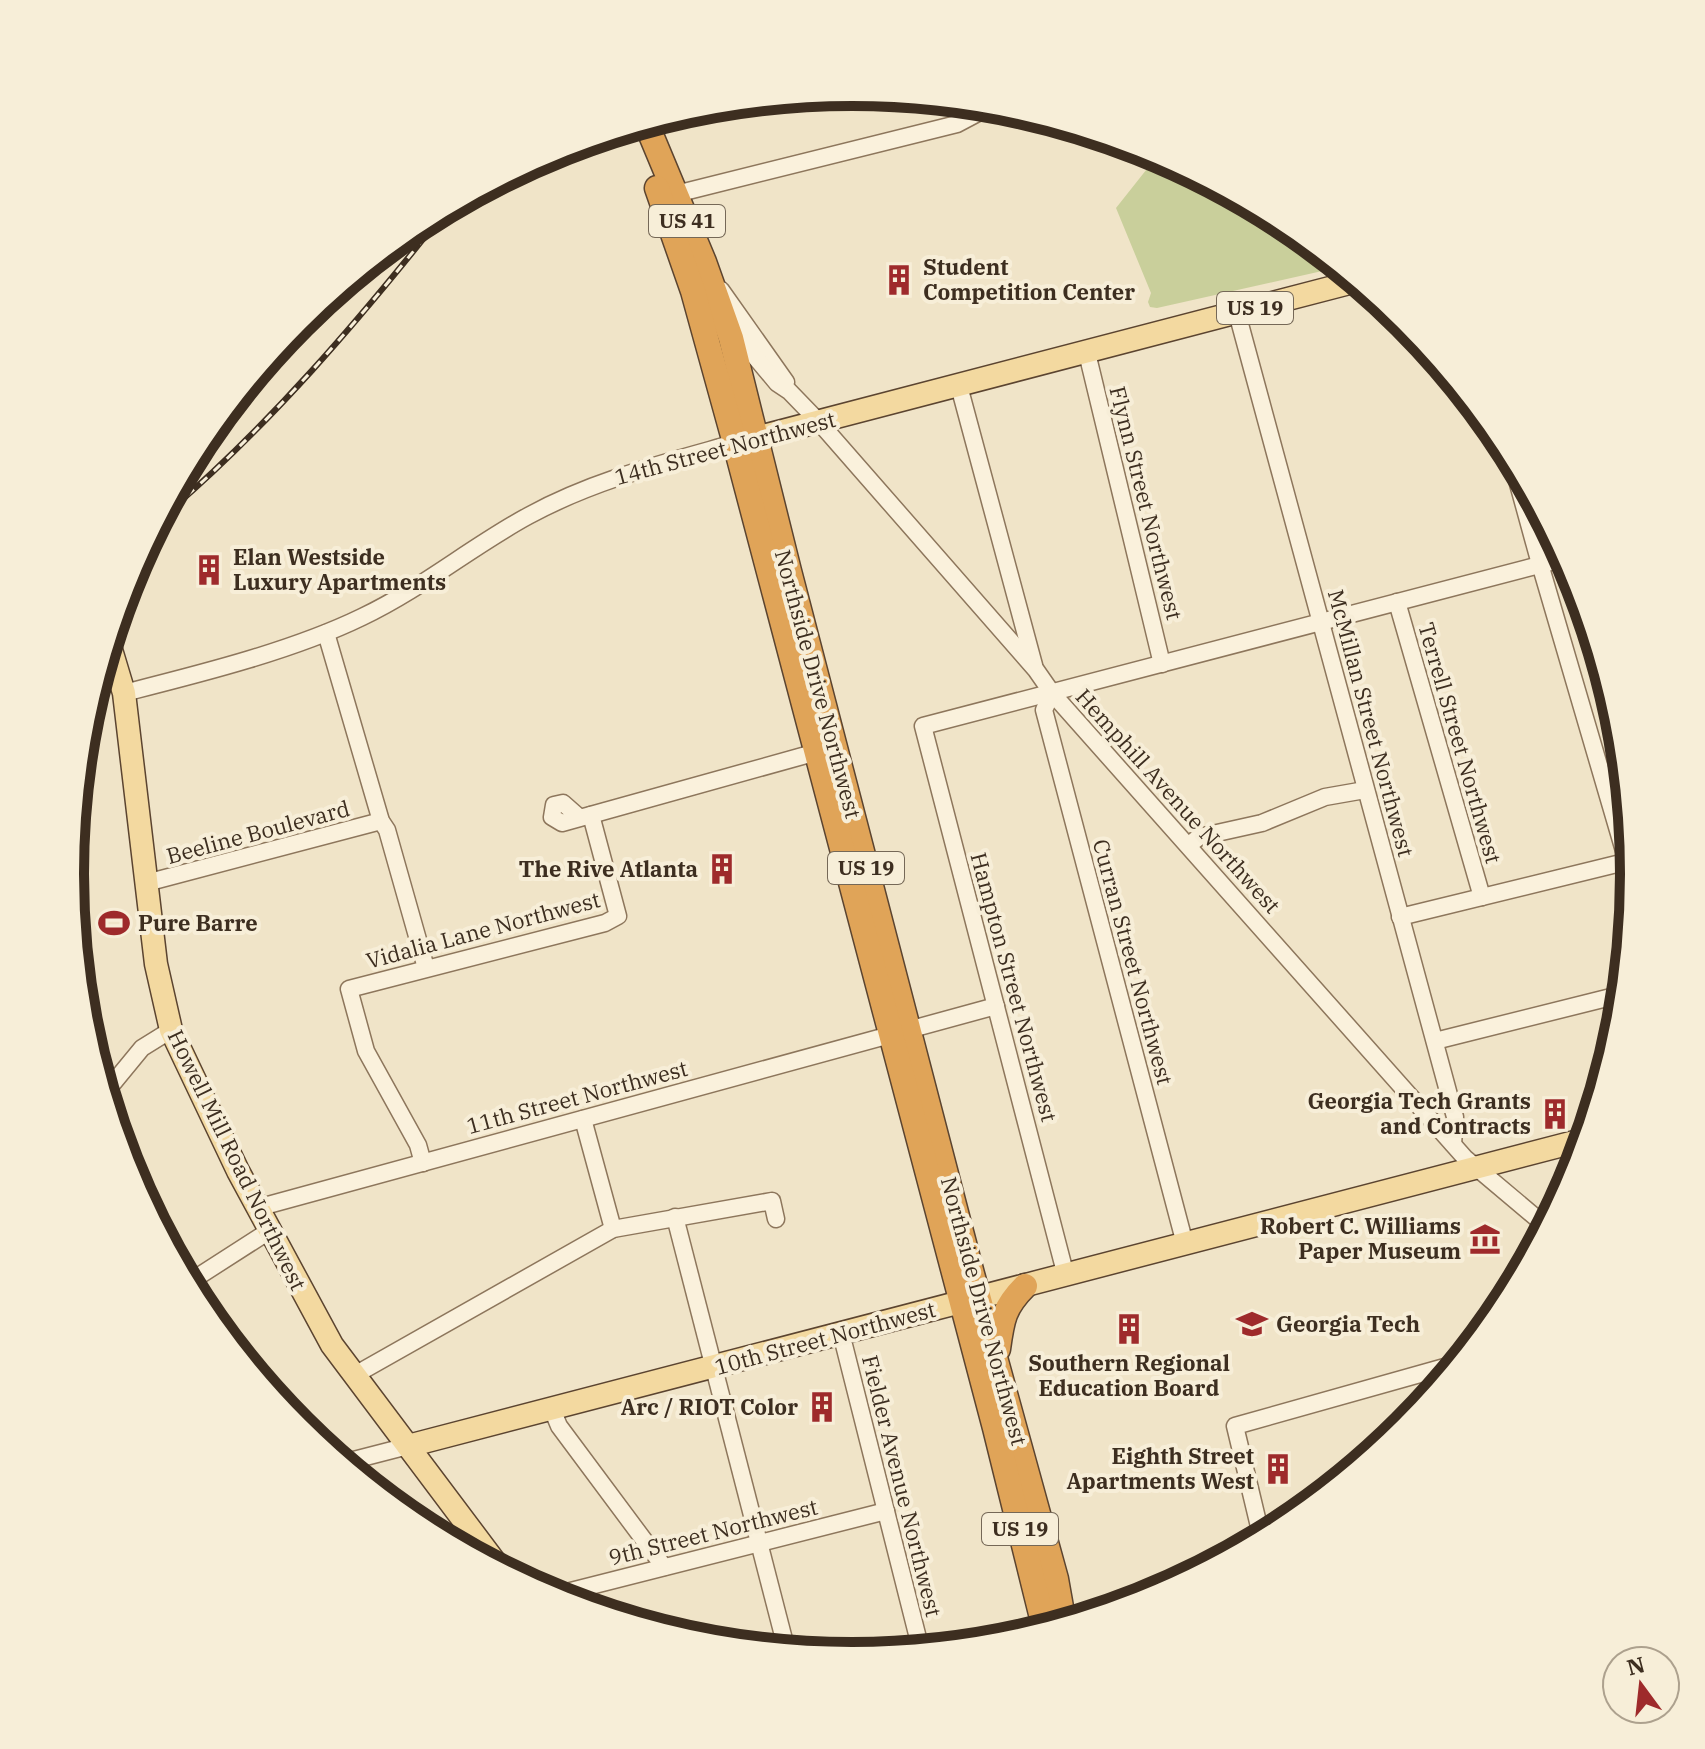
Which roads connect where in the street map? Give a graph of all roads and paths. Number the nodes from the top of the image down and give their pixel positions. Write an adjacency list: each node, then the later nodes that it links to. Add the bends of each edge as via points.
1 (972, 116): 4 (street)
2 (650, 133): 4 (highway, Northside Drive Northwest / US 41)
3 (639, 137): 5 (highway, Northside Drive Northwest / US 41)
4 (676, 194): 5 (highway, Northside Drive Northwest / US 41)
5 (700, 281): 8 (highway, Northside Drive Northwest / US 41); 11 (street, Hemphill Avenue Northwest, via 784,375); 13 (highway, Northside Drive Northwest / US 41)
6 (1344, 285): 7 (main road, 14th Street Northwest / US 19)
7 (1237, 313): 9 (main road, 14th Street Northwest / US 19); 18 (street, McMillan Street Northwest)
8 (724, 320): 11 (street, Hemphill Avenue Northwest); 13 (highway, Northside Drive Northwest / US 41)
9 (1087, 353): 10 (main road, 14th Street Northwest / US 19); 21 (street, Flynn Street Northwest)
10 (959, 386): 12 (main road, 14th Street Northwest / US 19); 22 (street)
11 (789, 391): 12 (street, Hemphill Avenue Northwest)
12 (819, 422): 13 (main road, 14th Street Northwest / US 19); 22 (street, Hemphill Avenue Northwest)
13 (746, 441): 19 (street, 14th Street Northwest, via 628,472 561,499 399,598); 25 (highway, Northside Drive Northwest / US 19); 30 (highway, Northside Drive Northwest / US 19)
14 (1521, 497): 16 (street)
15 (1554, 561): 16 (street)
16 (1540, 564): 17 (street); 28 (street)
17 (1397, 602): 18 (street); 33 (street, Terrell Street Northwest)
18 (1320, 622): 21 (street); 26 (street, McMillan Street Northwest)
19 (326, 633): 23 (street, 14th Street Northwest); 27 (street)
20 (114, 661): 23 (main road, Howell Mill Road Northwest)
21 (1162, 664): 24 (street)
22 (1036, 670): 24 (street, Hemphill Avenue Northwest)
23 (124, 693): 32 (main road, Howell Mill Road Northwest)
24 (1052, 693): 29 (street, Hemphill Avenue Northwest); 37 (street, Hampton Street Northwest, via 923,726); 53 (street, Curran Street Northwest, via 1044,710)
25 (817, 752): 30 (highway, via 832,769 847,829); 35 (street, Vidalia Lane Northwest, via 586,816 618,916); 39 (highway, Northside Drive Northwest / US 19)
26 (1365, 790): 29 (street, via 1325,797 1262,823 1199,837); 34 (street, McMillan Street Northwest)
27 (381, 821): 32 (street, Beeline Boulevard); 35 (street)
28 (1619, 824)
29 (1189, 845): 44 (street, Hemphill Avenue Northwest)
30 (863, 855): 39 (highway, Northside Drive Northwest / US 19)
31 (1621, 862): 33 (street)
32 (146, 883): 38 (main road, Howell Mill Road Northwest)
33 (1482, 897): 34 (street)
34 (1400, 917): 40 (street, McMillan Street Northwest)
35 (426, 968): 45 (street, Vidalia Lane Northwest, via 349,989 366,1051)
36 (1610, 997): 40 (street)
37 (996, 1006): 39 (street, 11th Street Northwest); 55 (street, Hampton Street Northwest)
38 (171, 1030): 41 (street, via 142,1048); 47 (main road, Howell Mill Road Northwest)
39 (900, 1031): 42 (street, 11th Street Northwest); 57 (highway, Northside Drive Northwest / US 19)
40 (1435, 1041): 44 (street, McMillan Street Northwest, via 1455,1117)
41 (113, 1083)
42 (583, 1119): 45 (street, 11th Street Northwest); 51 (street)
43 (1573, 1142): 46 (main road, 10th Street Northwest)
44 (1453, 1144): 46 (street, Hemphill Avenue Northwest)
45 (423, 1163): 47 (street, 11th Street Northwest)
46 (1474, 1168): 50 (street, Hemphill Avenue Northwest); 53 (main road, 10th Street Northwest)
47 (257, 1208): 52 (main road, Howell Mill Road Northwest)
48 (675, 1217): 49 (street, via 772,1201); 51 (street); 60 (street)
49 (776, 1219)
50 (1539, 1220)
51 (613, 1229): 62 (street)
52 (269, 1231): 54 (street); 62 (main road, Howell Mill Road Northwest)
53 (1185, 1244): 55 (main road, 10th Street Northwest)
54 (198, 1276)
55 (1066, 1276): 56 (main road, 10th Street Northwest)
56 (1025, 1286): 57 (main road, 10th Street Northwest); 59 (highway, via 1003,1316)
57 (970, 1300): 58 (main road, 10th Street Northwest); 59 (highway, Northside Drive Northwest / US 19); 73 (highway, Northside Drive Northwest / US 19)
58 (841, 1333): 60 (main road, 10th Street Northwest); 66 (street, Fielder Avenue Northwest)
59 (997, 1355): 72 (highway, Northside Drive Northwest / US 19)
60 (713, 1367): 63 (main road, 10th Street Northwest); 68 (street)
61 (1440, 1368): 67 (street, via 1235,1426)
62 (353, 1376): 64 (main road, Howell Mill Road Northwest)
63 (552, 1409): 64 (main road, 10th Street Northwest); 70 (street, via 559,1426)
64 (408, 1446): 65 (street, 10th Street Northwest); 69 (main road, Howell Mill Road Northwest)
65 (355, 1460)
66 (886, 1511): 68 (street, 9th Street Northwest); 75 (street, Fielder Avenue Northwest)
67 (1259, 1526)
68 (760, 1542): 70 (street, 9th Street Northwest); 74 (street)
69 (486, 1549)
70 (664, 1567): 71 (street, 9th Street Northwest)
71 (573, 1590)
72 (1062, 1614)
73 (1042, 1619)
74 (784, 1639)
75 (918, 1639)

